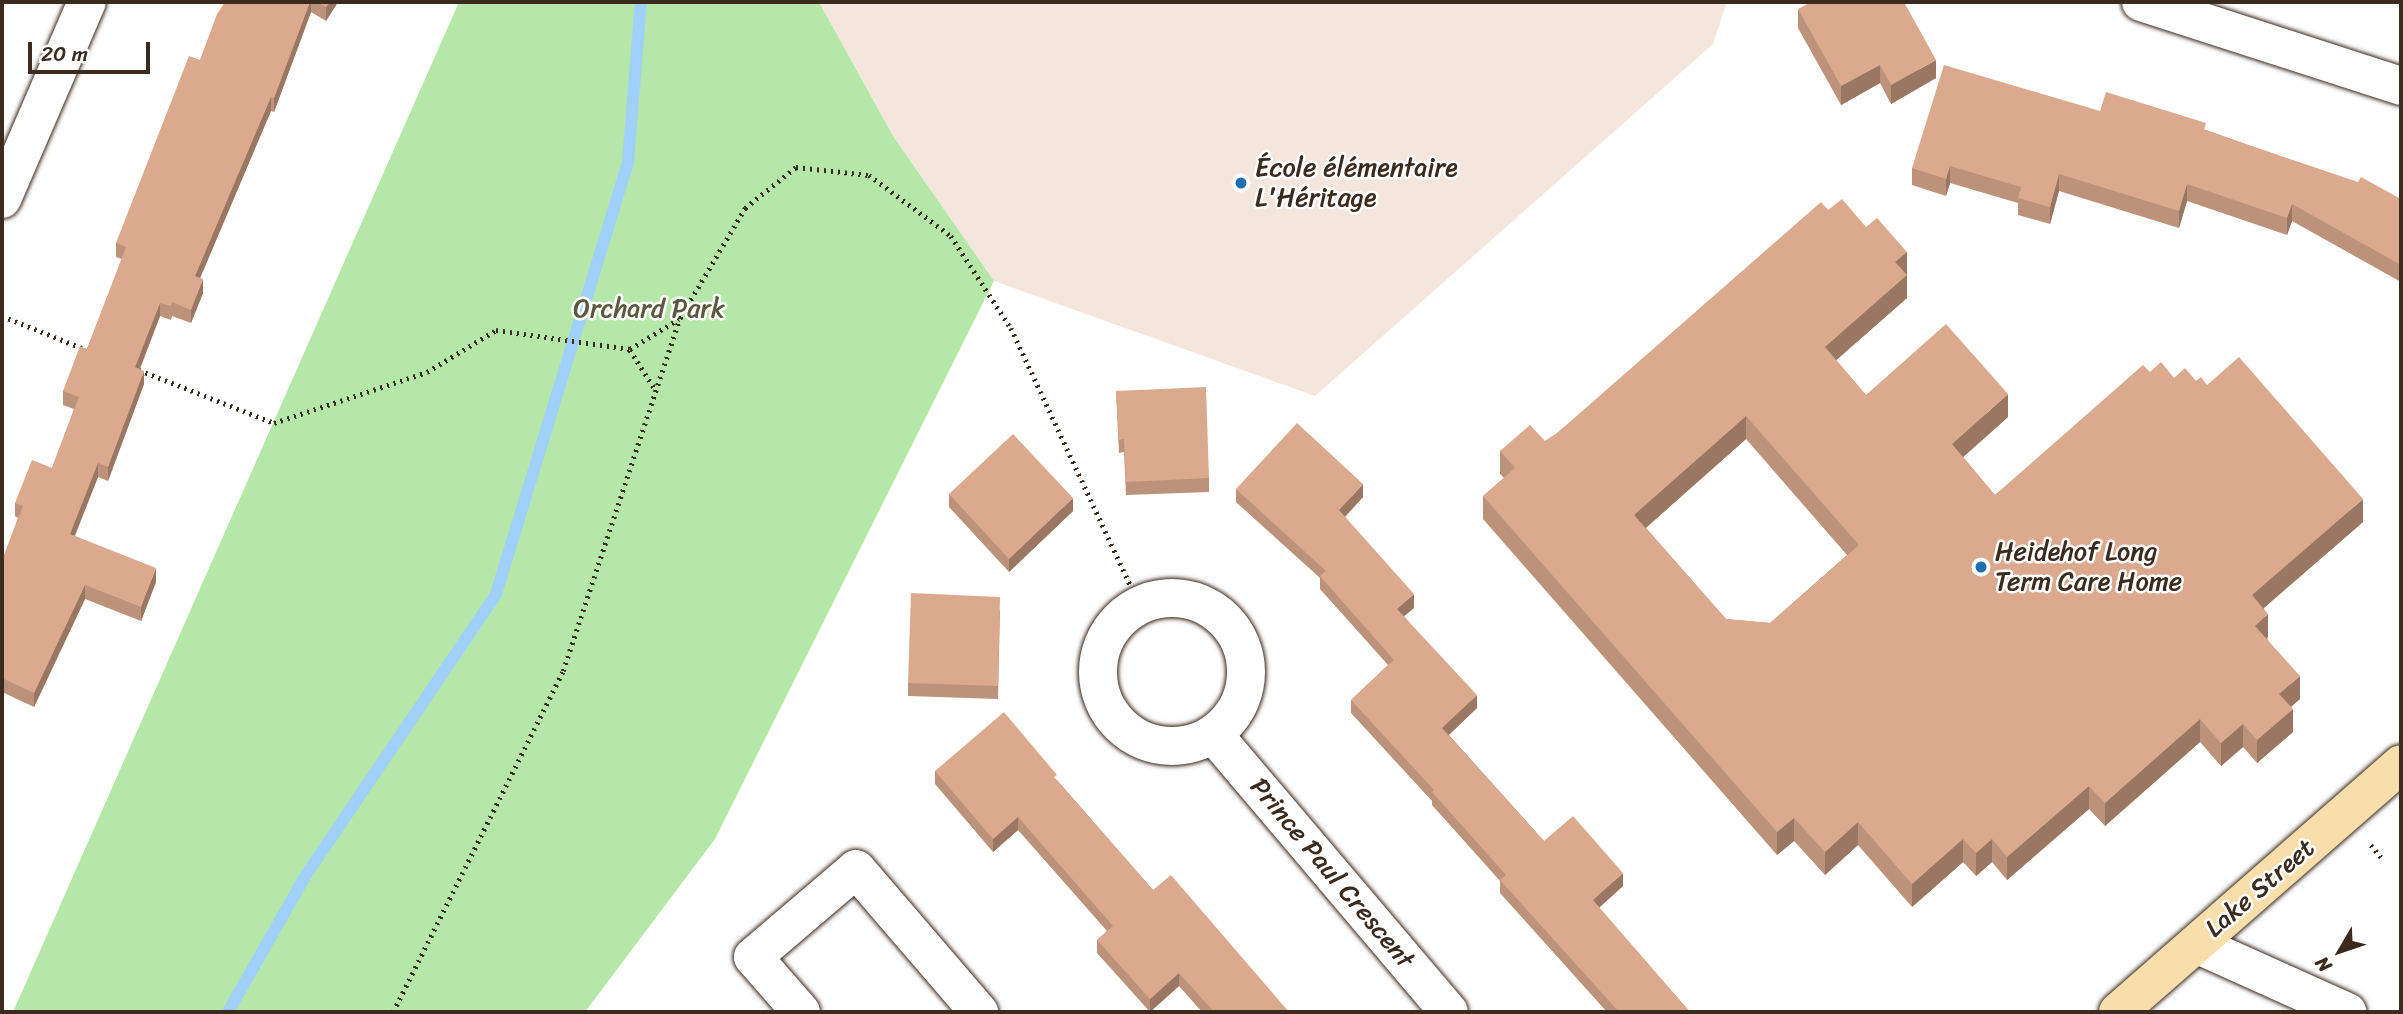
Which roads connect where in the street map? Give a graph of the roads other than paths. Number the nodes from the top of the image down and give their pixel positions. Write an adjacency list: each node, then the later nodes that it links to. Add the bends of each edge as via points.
1 (87, 2): 4 (street)
2 (2141, 2): 3 (street)
3 (2401, 86)
4 (2, 199)
5 (1214, 735): 5 (street, via 1234,716 1244,693 1244,649 1226,620 1205,605 1165,597 1139,604 1118,619 1100,649 1097,675 1103,701 1117,723 1153,745 1180,747); 10 (street, Prince Paul Crescent)
6 (2401, 764): 7 (main road, Lake Street)
7 (2196, 944): 11 (main road, Lake Street); 12 (street)
8 (800, 1012): 9 (street, via 753,957 856,869)
9 (979, 1012)
10 (1449, 1012)
11 (2118, 1012)
12 (2347, 1012)

